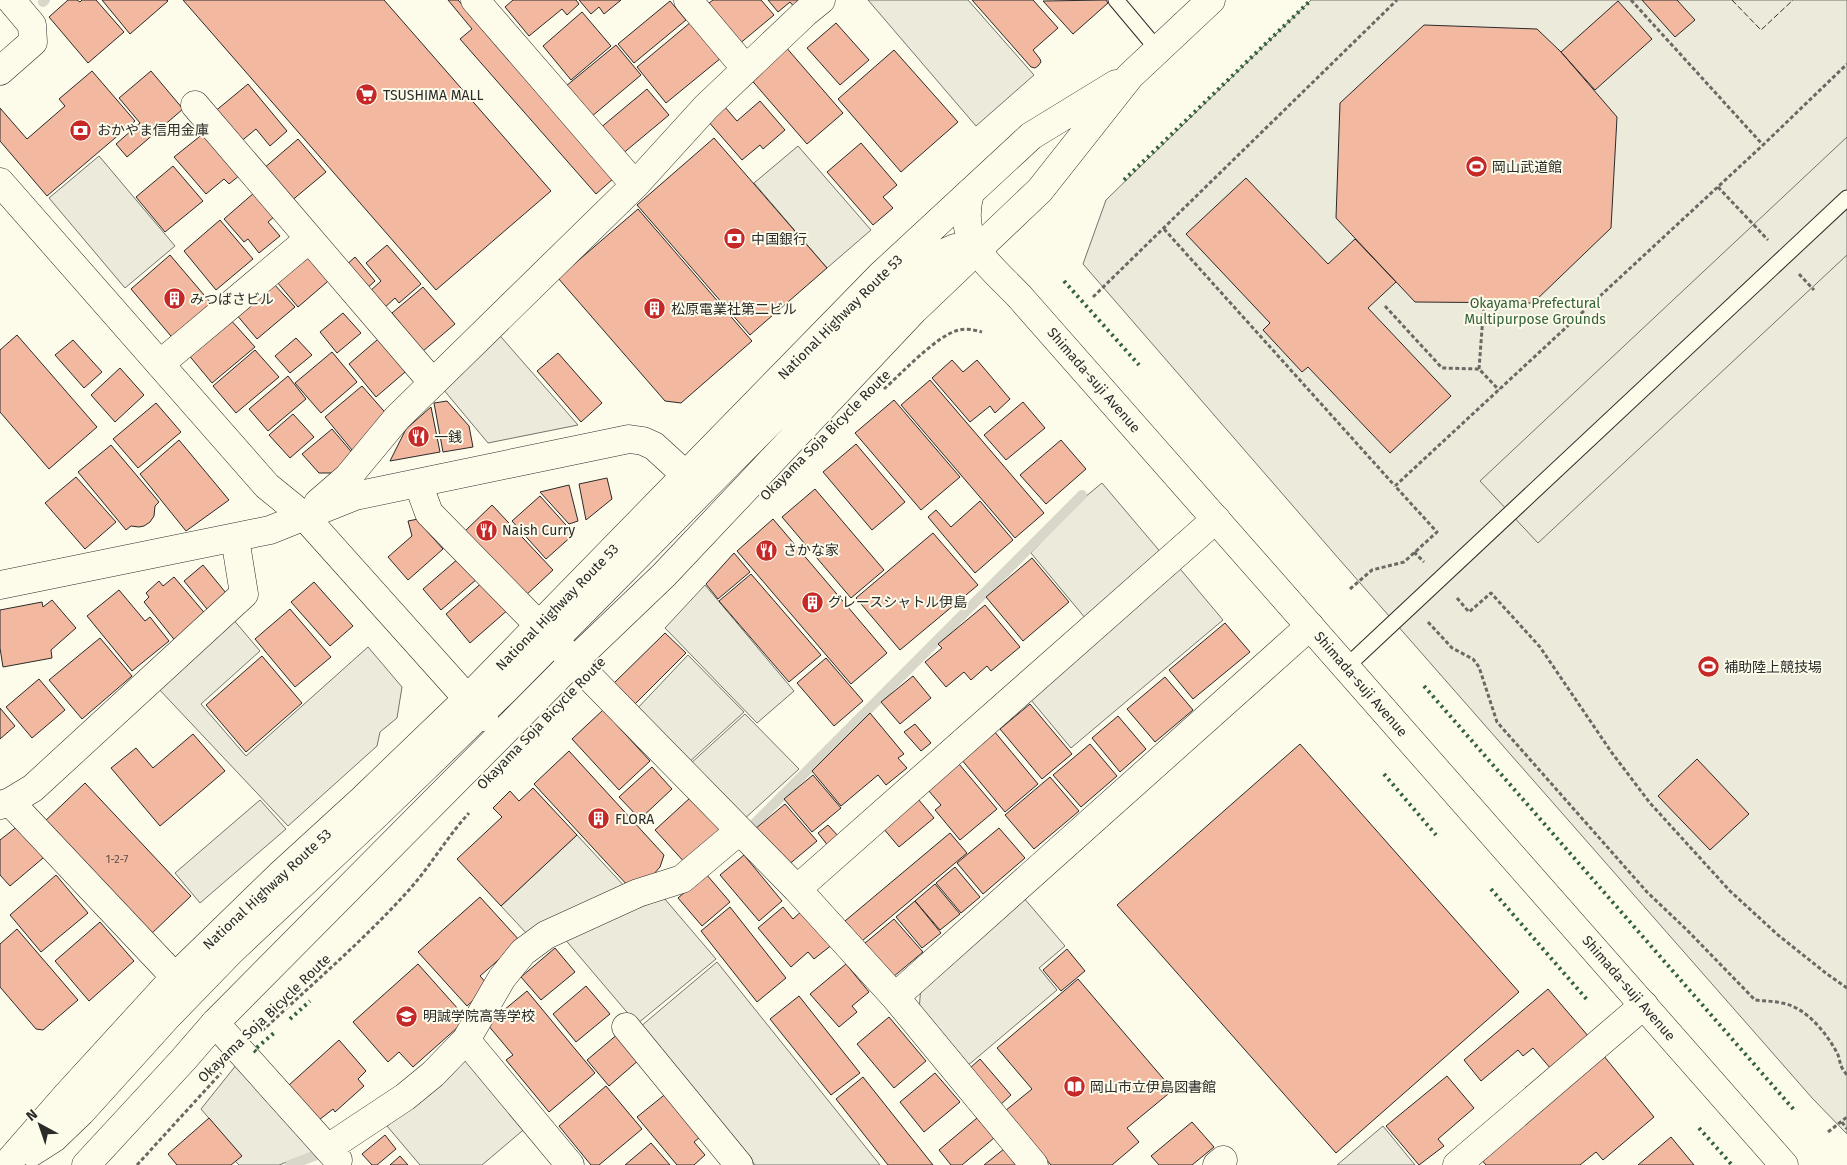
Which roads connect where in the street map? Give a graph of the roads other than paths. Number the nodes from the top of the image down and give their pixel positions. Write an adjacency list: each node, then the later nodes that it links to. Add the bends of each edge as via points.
1 (11, 0): 9 (main road, via 32,25 33,42)
2 (475, 0): 13 (main road)
3 (688, 0): 8 (main road)
4 (821, 0): 8 (main road)
5 (1116, 0): 7 (lane)
6 (1211, 0): 7 (main road, National Highway Route 53)
7 (1158, 50): 10 (main road, National Highway Route 53)
8 (746, 69): 13 (main road, via 706,107)
9 (0, 71)
10 (1130, 76): 14 (main road, National Highway Route 53, via 1031,136); 17 (main road, National Highway Route 53, via 1040,190)
11 (195, 105): 16 (main road)
12 (0, 182): 18 (main road)
13 (635, 185): 19 (main road)
14 (970, 193): 17 (main road, Shimada-suji Avenue, via 965,208 966,221); 20 (main road, National Highway Route 53, via 871,285)
15 (1847, 198): 29 (lane)
16 (309, 238): 18 (main road); 19 (main road)
17 (977, 251): 20 (main road, via 955,248 938,256); 23 (main road, Shimada-suji Avenue); 28 (main road, National Highway Route 53, via 914,310 664,575)
18 (160, 364): 22 (main road, via 267,486)
19 (433, 383): 22 (main road, via 397,418 348,477)
20 (693, 482): 21 (main road, via 654,446 629,439); 27 (main road)
21 (418, 483): 22 (main road, via 355,496); 27 (main road, via 429,513)
22 (304, 516): 24 (main road, via 270,530); 30 (main road)
23 (1216, 520): 26 (main road, Shimada-suji Avenue); 34 (main road)
24 (235, 538): 25 (main road); 32 (main road, via 244,594 33,788)
25 (0, 585)
26 (1310, 626): 29 (main road, Shimada-suji Avenue); 36 (main road)
27 (546, 633): 28 (main road); 30 (main road)
28 (574, 661): 31 (main road, National Highway Route 53); 33 (main road)
29 (1346, 667): 37 (main road, Shimada-suji Avenue)
30 (474, 706): 31 (main road); 35 (main road, National Highway Route 53, via 363,799); 43 (main road, via 378,813 231,951 68,1125)
31 (500, 735): 38 (main road, National Highway Route 53)
32 (5, 803): 35 (main road)
33 (739, 831): 34 (main road); 40 (main road, via 682,879 638,894 546,935 523,952 502,978)
34 (797, 889): 36 (main road)
35 (176, 977): 42 (main road, National Highway Route 53)
36 (895, 997): 47 (main road)
37 (1644, 1005): 48 (main road); 49 (main road, Shimada-suji Avenue)
38 (215, 1023): 41 (main road); 44 (main road, National Highway Route 53)
39 (626, 1027): 46 (main road)
40 (466, 1040): 41 (main road, via 433,1074); 45 (main road)
41 (326, 1156)
42 (6, 1165)
43 (13, 1165)
44 (86, 1165)
45 (570, 1165)
46 (739, 1165)
47 (1034, 1165)
48 (1457, 1165)
49 (1784, 1165)

